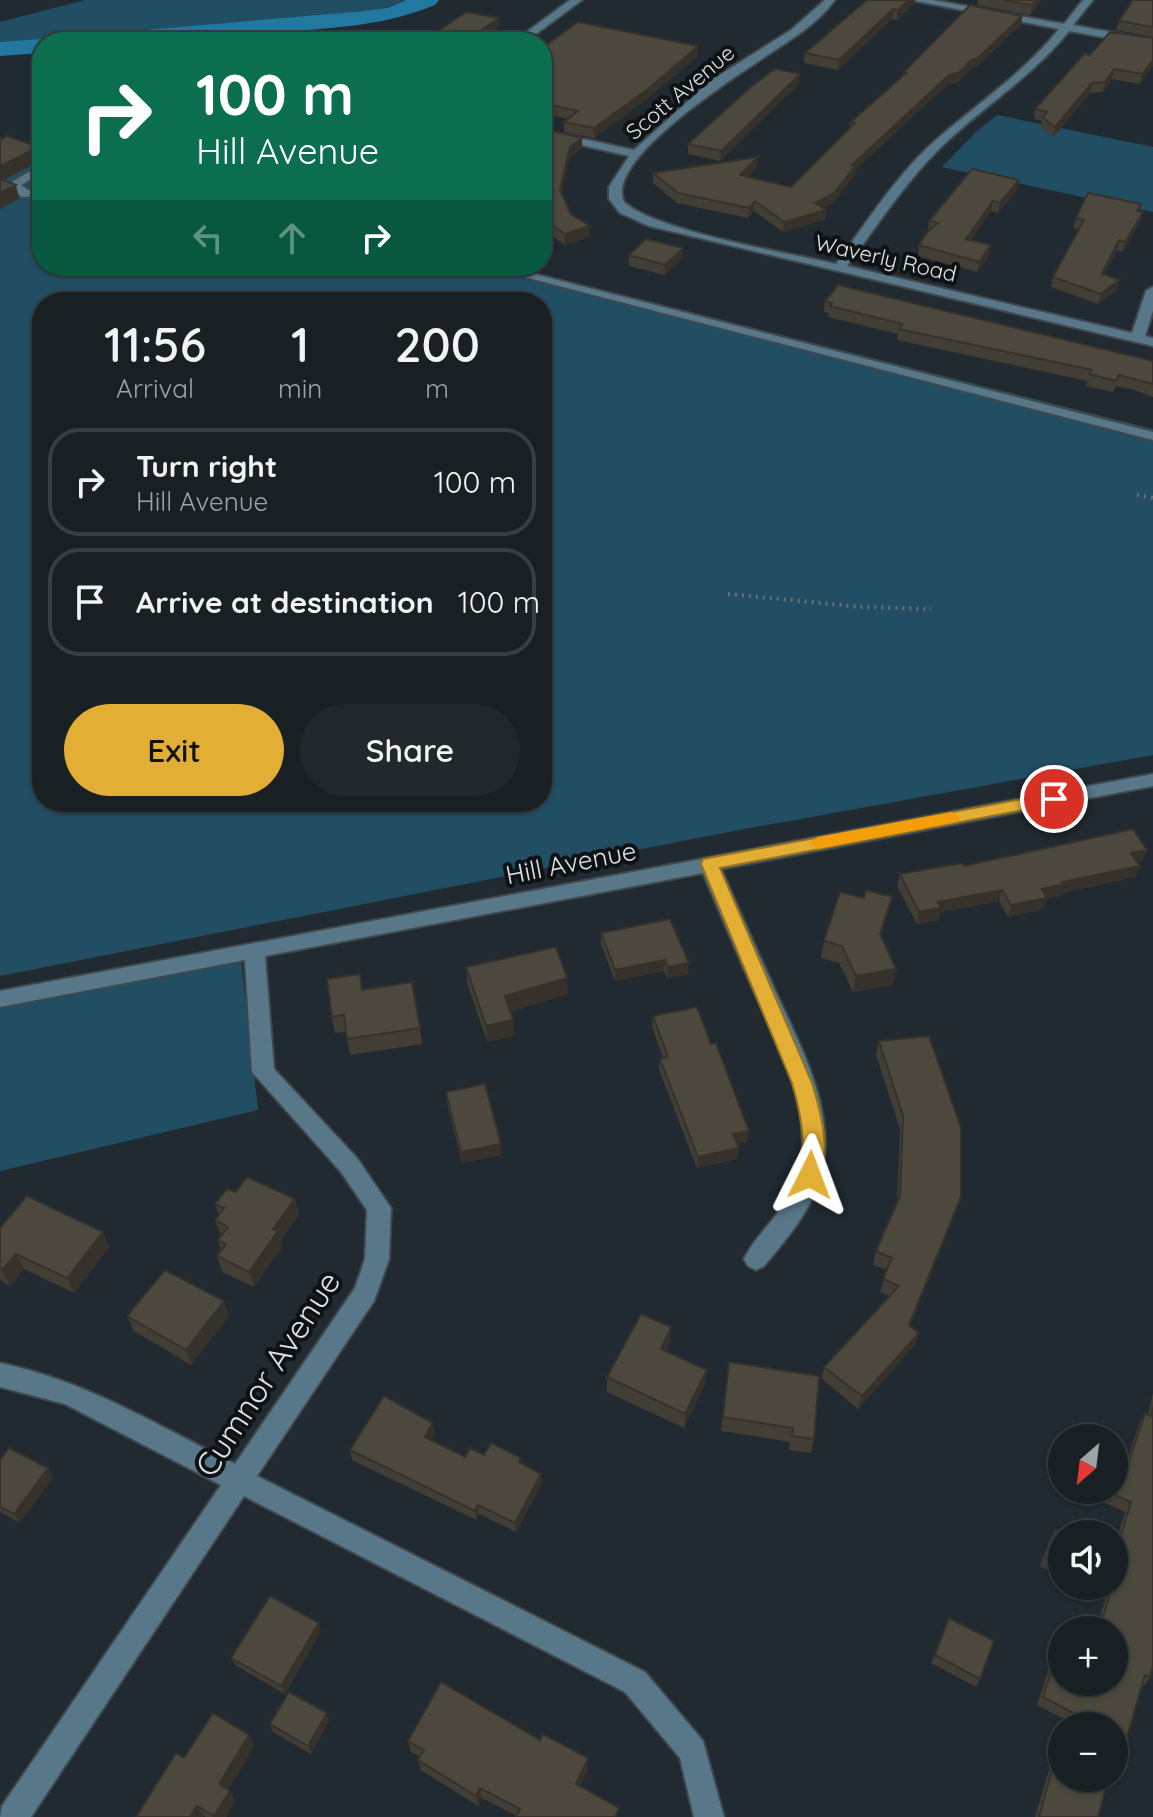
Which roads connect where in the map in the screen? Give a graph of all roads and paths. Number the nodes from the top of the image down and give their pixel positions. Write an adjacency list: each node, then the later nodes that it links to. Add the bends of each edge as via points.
1 (577, 0): 6 (street)
2 (830, 0): 9 (street, Scott Avenue, via 795,30 722,77)
3 (916, 0): 5 (street)
4 (1088, 0): 5 (street)
5 (1065, 27): 7 (street); 13 (street, via 1025,72 938,144)
6 (532, 32)
7 (1153, 43)
8 (552, 135): 9 (street)
9 (637, 154): 12 (street, Scott Avenue, via 615,182)
10 (32, 174): 11 (street, via 13,185)
11 (32, 193)
12 (615, 199): 13 (street, Waverly Road, via 655,224)
13 (840, 267): 16 (street, Waverly Road)
14 (527, 276): 18 (street)
15 (1153, 291): 16 (street)
16 (1137, 338): 17 (street, Waverly Road)
17 (1153, 342)
18 (1153, 436)
19 (1137, 495): 20 (path)
20 (1153, 498)
21 (728, 594): 22 (path)
22 (931, 609)
23 (1153, 780): 24 (street, Hill Avenue)
24 (709, 864): 25 (street, Hill Avenue); 27 (street, via 792,1054 810,1111 810,1175 780,1230)
25 (254, 949): 26 (street, Hill Avenue); 29 (street, Cumnor Avenue, via 263,1072 349,1165 379,1208 377,1259 365,1293)
26 (0, 999)
27 (756, 1259)
28 (0, 1375): 29 (street, via 72,1395)
29 (239, 1481): 30 (street, Cumnor Avenue); 31 (street, via 635,1682 693,1751)
30 (13, 1817)
31 (709, 1817)

